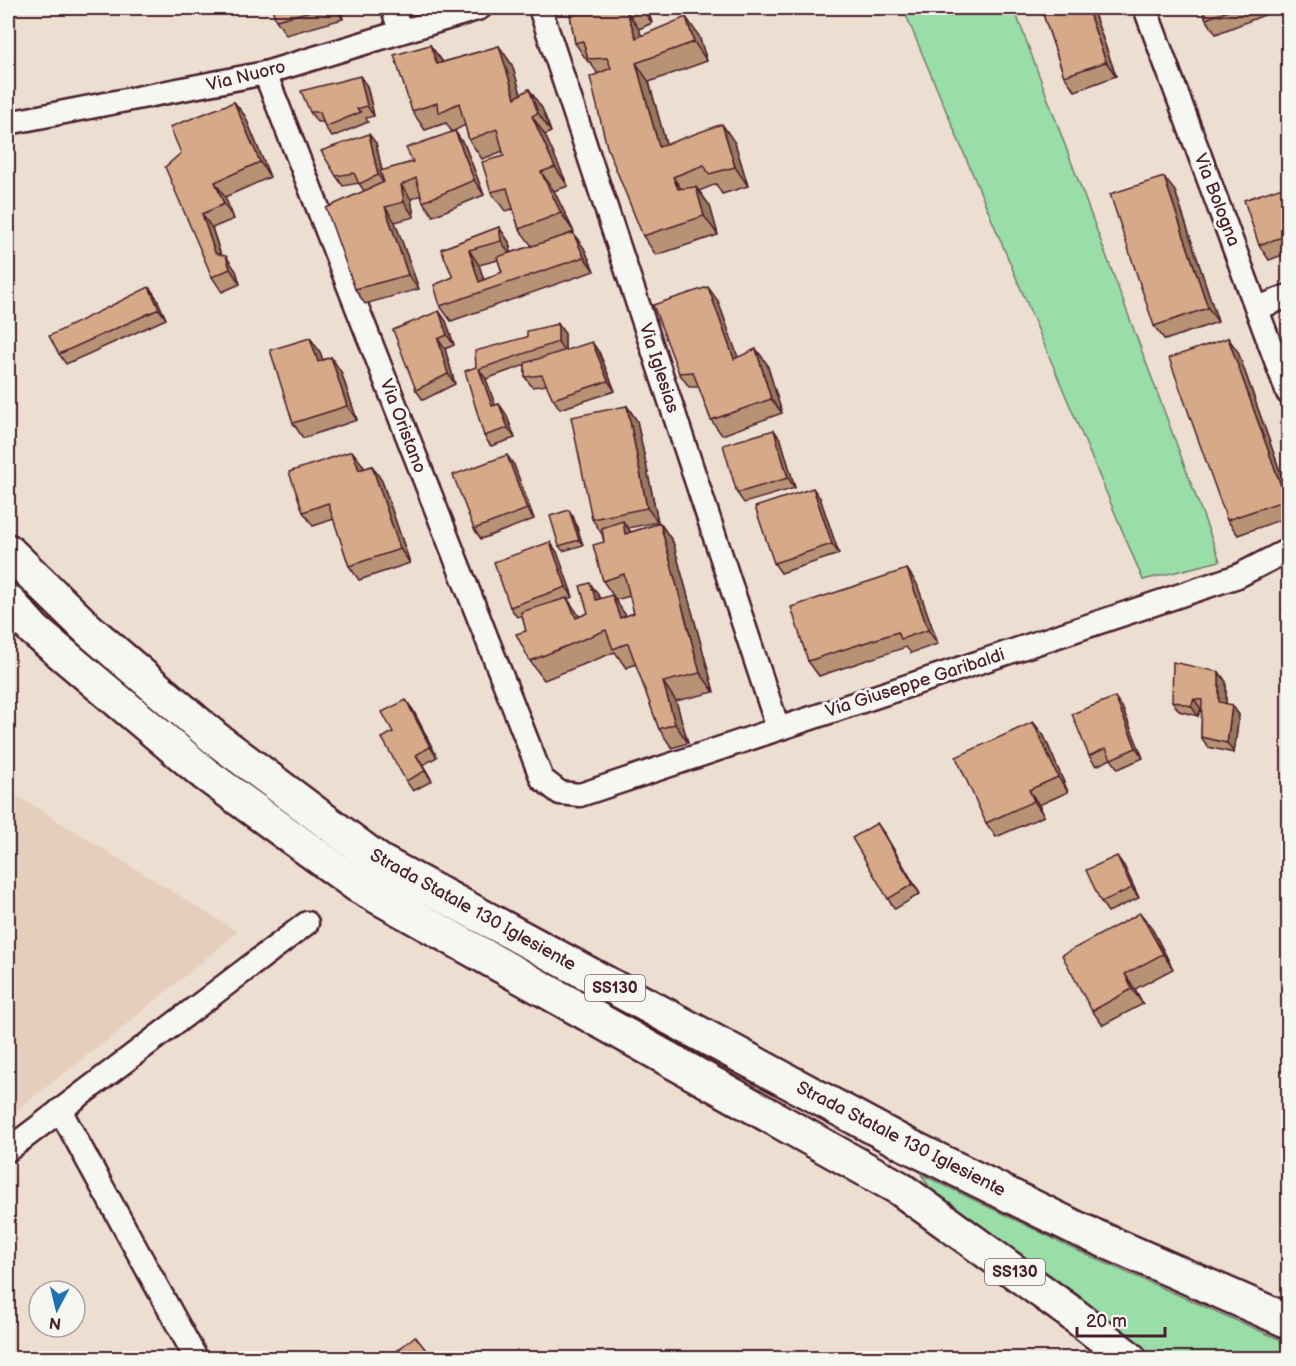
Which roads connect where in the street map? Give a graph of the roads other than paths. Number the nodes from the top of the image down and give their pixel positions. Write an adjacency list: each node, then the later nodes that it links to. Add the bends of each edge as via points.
1 (393, 8): 5 (street)
2 (480, 8): 5 (street, Via Nuoro)
3 (540, 8): 14 (street, Via Iglesias)
4 (1145, 8): 9 (street, Via Bologna)
5 (400, 32): 6 (street, Via Nuoro)
6 (265, 73): 7 (street, Via Nuoro); 15 (street, Via Oristano)
7 (8, 123)
8 (1288, 296): 9 (street)
9 (1258, 308): 10 (street, Via Bologna)
10 (1288, 393)
11 (1288, 550): 14 (street, Via Giuseppe Garibaldi, via 1238,576)
12 (8, 551): 19 (main road, Strada Statale 130 Iglesiente / SS130, via 90,631 216,739 379,861 899,1141 1078,1229)
13 (8, 601): 21 (main road, Strada Statale 130 Iglesiente / SS130, via 34,630 205,774 357,885 899,1188)
14 (778, 728): 15 (street, Via Giuseppe Garibaldi, via 580,795 560,793)
15 (542, 778)
16 (307, 923): 17 (street)
17 (60, 1110): 18 (street); 20 (street)
18 (8, 1150)
19 (1288, 1321)
20 (196, 1359)
21 (1129, 1359)

